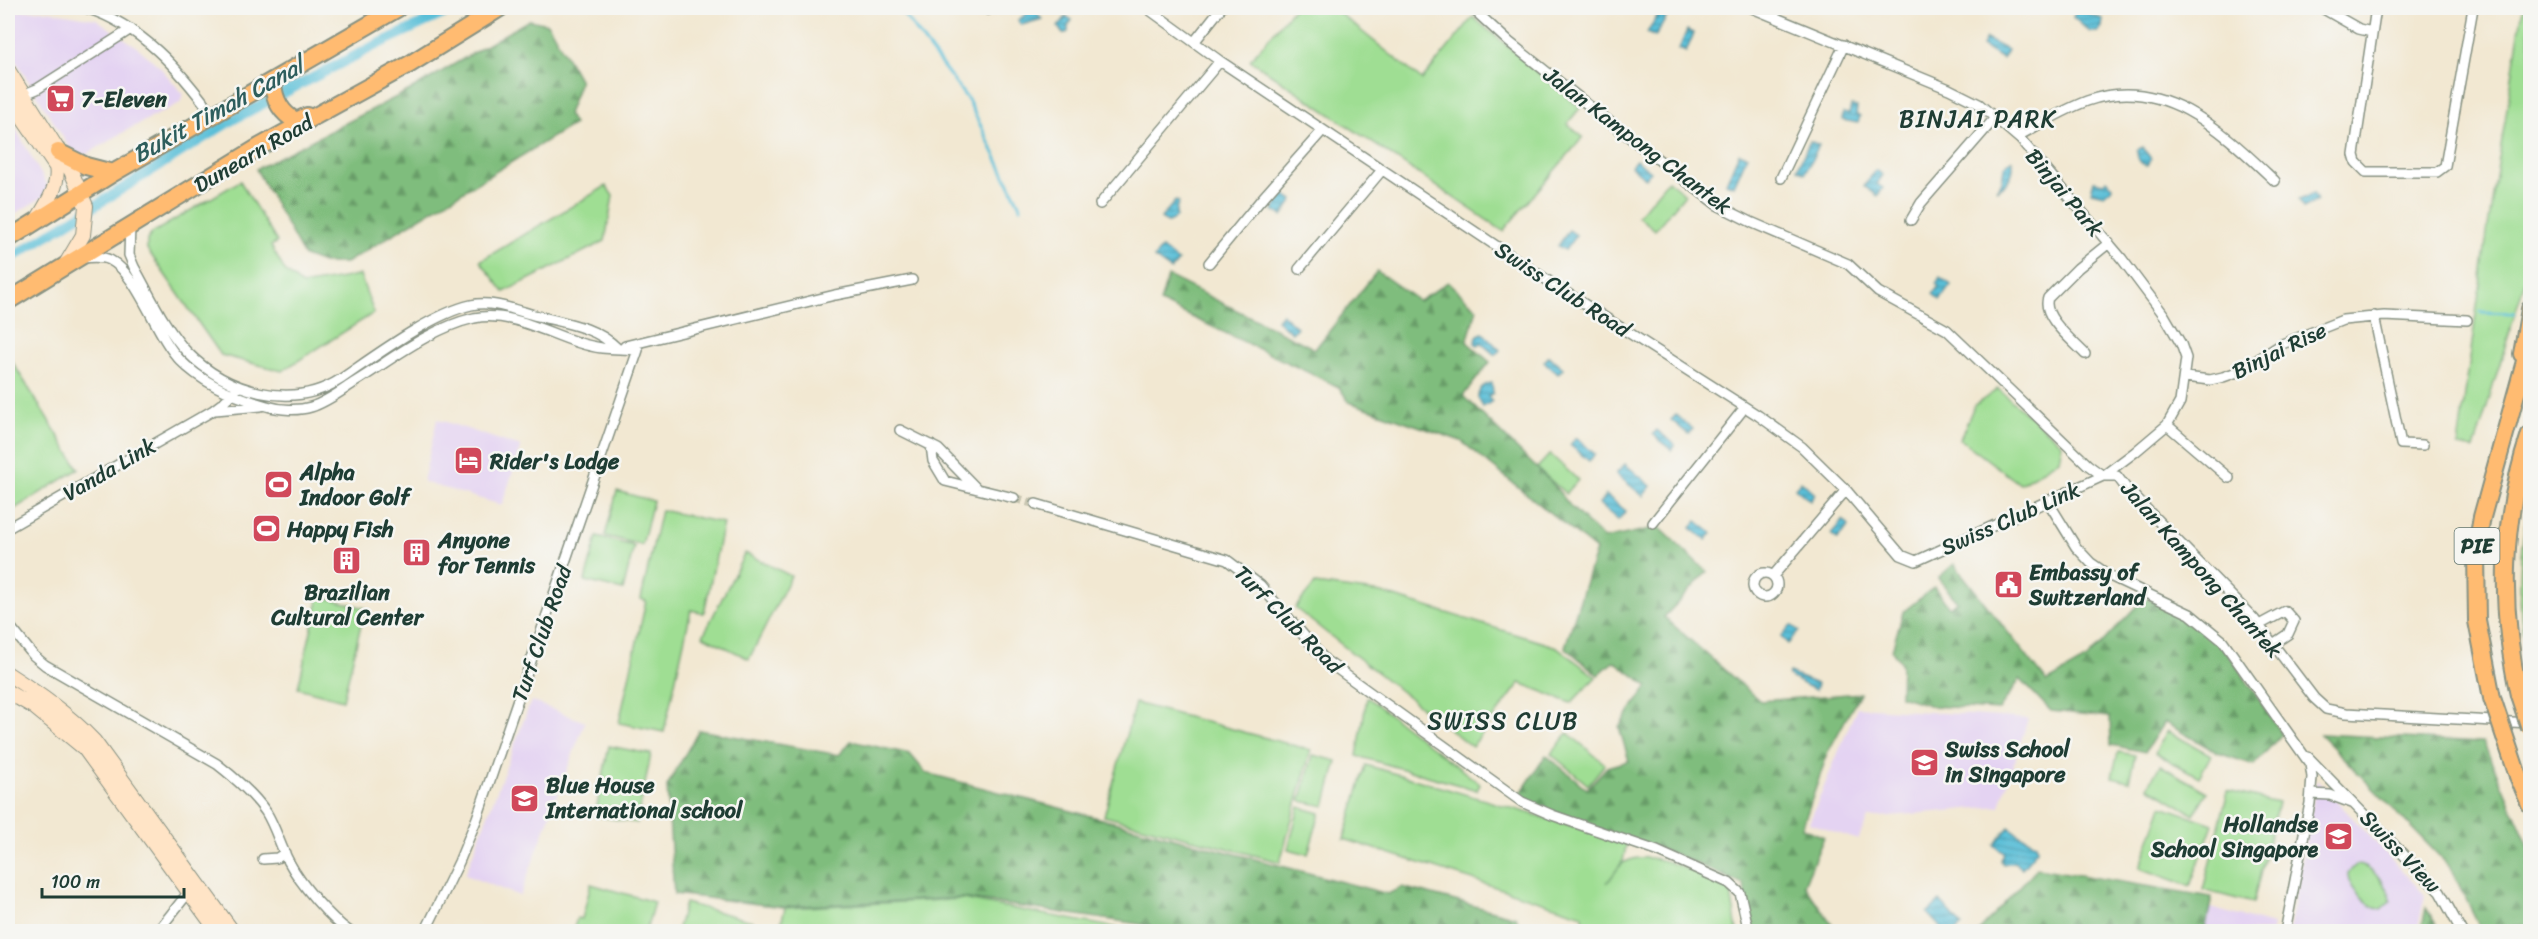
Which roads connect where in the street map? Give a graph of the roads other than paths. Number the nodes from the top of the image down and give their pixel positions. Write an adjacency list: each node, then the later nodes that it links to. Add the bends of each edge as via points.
1 (86, 8): 11 (street)
2 (398, 8): 18 (highway)
3 (500, 8): 16 (highway, Dunearn Road)
4 (1147, 8): 13 (street, Swiss Club Road)
5 (1221, 8): 13 (street)
6 (1472, 8): 65 (street, Jalan Kampong Chantek, via 1509,42 1717,205 1848,264 1878,292 1947,330)
7 (1752, 8): 14 (street, Binjai Park)
8 (2322, 8): 12 (street)
9 (2376, 8): 12 (street)
10 (2474, 8): 12 (street, via 2448,156 2437,172 2366,172 2356,162 2354,151)
11 (131, 29): 19 (street, via 37,89); 22 (street, via 172,64)
12 (2372, 32)
13 (1195, 41): 15 (street, Swiss Club Road)
14 (1844, 45): 23 (street, Binjai Park, via 1949,89 1979,104); 30 (street)
15 (1220, 61): 24 (street, Swiss Club Road); 33 (street)
16 (410, 64): 21 (highway, via 296,121); 26 (highway, Dunearn Road)
17 (8, 70): 19 (main road)
18 (272, 90): 20 (highway); 20 (highway); 21 (highway)
19 (13, 98): 27 (main road); 34 (main road, via 56,167 57,179)
20 (243, 98): 22 (highway)
21 (278, 112): 26 (highway, via 273,133)
22 (213, 115): 29 (highway)
23 (1995, 118): 25 (street, Binjai Park); 35 (street, via 1921,203)
24 (1323, 130): 28 (street, Swiss Club Road); 40 (street)
25 (2018, 136): 31 (street, via 2089,100 2145,94 2184,109 2217,128); 38 (street, Binjai Park)
26 (259, 147): 36 (highway, Dunearn Road)
27 (58, 152): 29 (highway, via 86,166); 32 (main road)
28 (1382, 170): 41 (street); 57 (street, Swiss Club Road)
29 (113, 173): 32 (highway)
30 (1781, 178)
31 (2276, 181)
32 (83, 199): 34 (highway); 39 (main road, via 82,235)
33 (1100, 204)
34 (37, 220): 37 (highway)
35 (1911, 220)
36 (130, 226): 39 (highway, Dunearn Road); 53 (street, Turf Club Road, via 131,261 175,336 203,366)
37 (8, 239)
38 (2109, 243): 51 (street, Binjai Park, via 2067,279 2046,304 2050,316); 52 (street, Binjai Park, via 2181,344 2186,358)
39 (71, 262): 43 (highway, Dunearn Road); 54 (street, Turf Club Road, via 99,257 123,269 171,351 201,378)
40 (1209, 263)
41 (1299, 268)
42 (912, 280): 50 (street, Turf Club Road)
43 (8, 301)
44 (2530, 309): 55 (highway)
45 (2374, 316): 46 (street, Binjai Rise); 52 (street, Binjai Rise, via 2319,328 2223,377); 63 (street, via 2401,444)
46 (2467, 320)
47 (573, 325): 48 (street); 50 (street, Turf Club Road, via 605,336); 53 (street, Turf Club Road, via 504,306 473,305 445,315 310,394 285,397)
48 (568, 338): 50 (street, Turf Club Road, via 601,348); 56 (street, Turf Club Road, via 498,318 476,318 419,342 324,402 298,409)
49 (2530, 343): 55 (highway, PIE)
50 (617, 348): 96 (street, Turf Club Road, via 638,350 477,818)
51 (2085, 354)
52 (2185, 377): 59 (street, Binjai Park, via 2180,402)
53 (239, 385): 54 (street, Vanda Link)
54 (233, 394): 56 (street, Turf Club Road); 58 (street, Vanda Link)
55 (2514, 396): 88 (highway, PIE, bridge, via 2476,552 2477,621 2492,698)
56 (266, 406): 58 (street, Vanda Link)
57 (1745, 407): 69 (street, Swiss Club Road, via 1814,457); 73 (street)
58 (212, 411): 74 (street, Vanda Link)
59 (2167, 425): 65 (street, Binjai Park); 66 (street)
60 (900, 430): 62 (street)
61 (2530, 434): 83 (highway, PIE, bridge, via 2505,553 2507,622 2519,695)
62 (931, 445): 64 (street); 67 (street, via 939,472 945,481)
63 (2423, 445)
64 (951, 462): 67 (street); 68 (street)
65 (2103, 476): 71 (street, Swiss Club Link); 78 (street, Jalan Kampong Chantek, via 2117,476)
66 (2229, 478)
67 (952, 482): 68 (street)
68 (978, 489): 70 (street)
69 (1846, 490): 75 (street, Swiss Club Road, via 1901,555); 76 (street)
70 (1014, 498)
71 (2047, 501): 75 (street, Swiss Club Link); 84 (street, via 2091,563 2190,614 2223,641)
72 (1036, 504): 97 (street, Turf Club Road, via 1227,560 1255,580 1326,660 1522,802 1657,850 1729,883 1740,893)
73 (1653, 523)
74 (8, 528)
75 (1916, 561)
76 (1773, 576)
77 (8, 624): 89 (street, via 45,665 217,764 239,782 265,811)
78 (2259, 625): 79 (street, Jalan Kampong Chantek); 79 (street, via 2285,611 2294,621 2288,634)
79 (2273, 644): 82 (street, Jalan Kampong Chantek, via 2326,709)
80 (8, 674): 85 (main road, via 78,724 94,741)
81 (8, 692): 85 (main road, via 70,735)
82 (2530, 723)
83 (2530, 728)
84 (2302, 750): 86 (street, via 2310,764); 87 (street, Swiss View)
85 (119, 785): 91 (main road)
86 (2311, 794): 87 (street, Swiss View, via 2330,795); 98 (street)
87 (2354, 804): 99 (street, Swiss View, via 2440,892)
88 (2530, 804)
89 (285, 854): 90 (street); 95 (street, via 309,890)
90 (263, 859)
91 (196, 891): 92 (street); 93 (main road); 94 (main road)
92 (157, 932)
93 (218, 932)
94 (233, 932)
95 (350, 932)
96 (426, 932)
97 (1749, 932)
98 (2285, 932)
99 (2462, 932)

